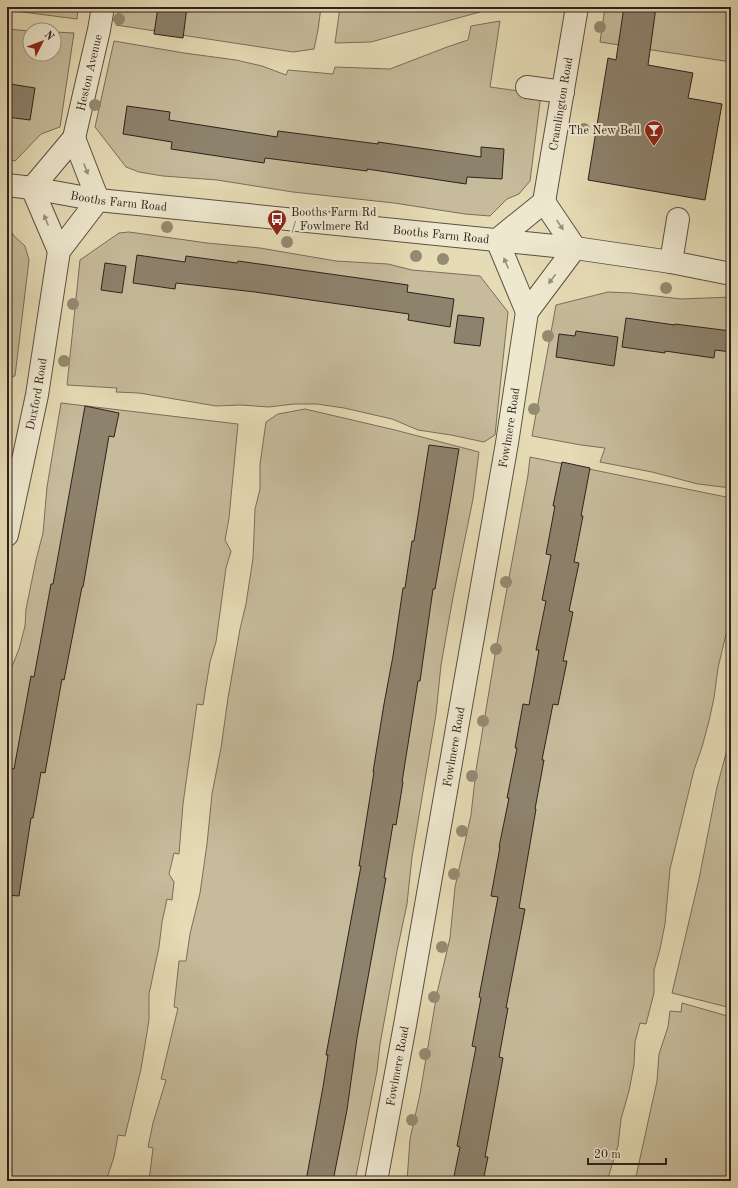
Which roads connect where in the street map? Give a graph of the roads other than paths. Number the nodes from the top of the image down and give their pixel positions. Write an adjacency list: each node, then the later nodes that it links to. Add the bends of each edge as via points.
1 (103, 7): 5 (street, Heston Avenue, via 100,30)
2 (578, 7): 4 (street, Cramlington Road)
3 (527, 87): 4 (street)
4 (563, 92): 9 (street, Cramlington Road)
5 (74, 138): 7 (street, Heston Avenue); 8 (street, one-way to 8)
6 (7, 185): 7 (street, Booths Farm Road)
7 (32, 188): 8 (street, Booths Farm Road); 13 (street, one-way to 7)
8 (98, 200): 11 (street, Booths Farm Road); 13 (street, Duxford Road)
9 (544, 202): 11 (street); 12 (street, one-way to 12)
10 (678, 219): 14 (street)
11 (497, 240): 12 (street, Booths Farm Road); 16 (street, one-way to 11)
12 (576, 248): 14 (street, Booths Farm Road); 16 (street, Fowlmere Road, one-way to 16)
13 (59, 251): 17 (street, Duxford Road, via 37,395)
14 (671, 262): 15 (street, Booths Farm Road)
15 (731, 274)
16 (527, 312): 18 (street, Fowlmere Road, via 505,451)
17 (7, 535)
18 (376, 1181)

